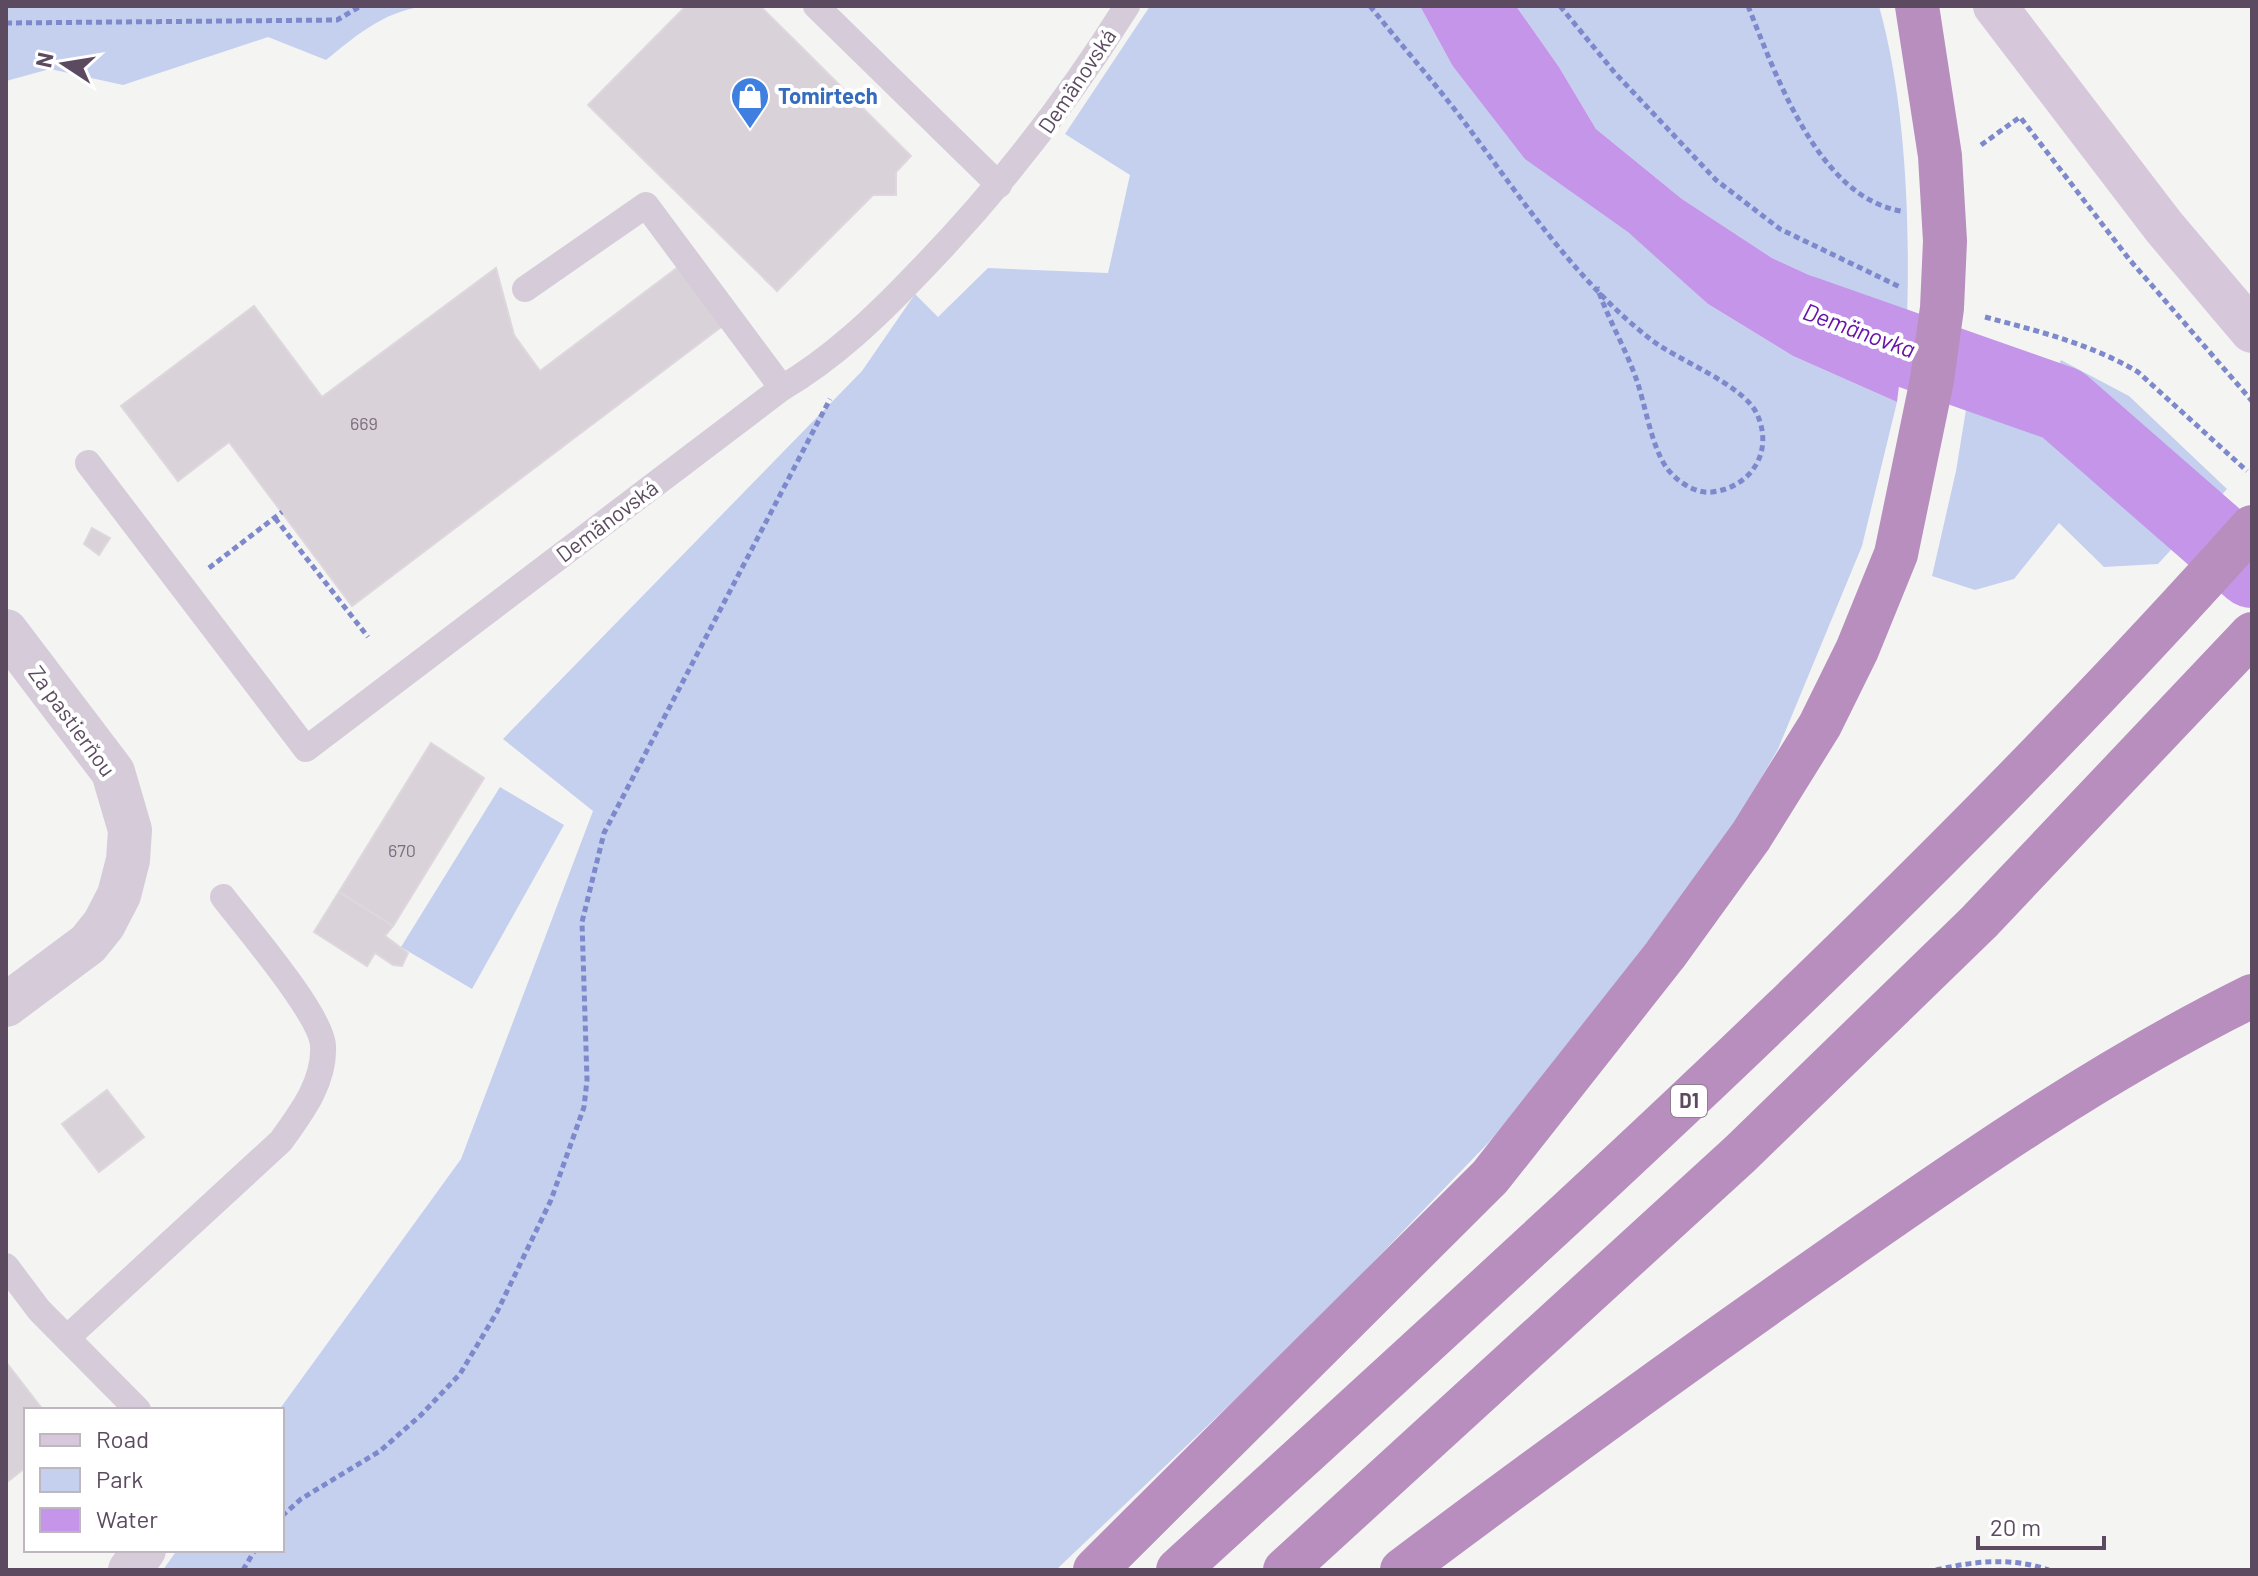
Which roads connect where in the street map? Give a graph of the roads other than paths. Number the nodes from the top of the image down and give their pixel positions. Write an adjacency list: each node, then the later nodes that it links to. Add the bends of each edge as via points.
1 (816, 6): 5 (lane)
2 (1127, 6): 5 (lane, Demänovská, via 1079,83)
3 (1917, 6): 21 (highway, via 1959,152 1945,241 1942,308 1896,554 1820,725 1751,836 1665,955 1490,1177)
4 (1995, 6): 7 (main road, via 2164,227)
5 (999, 185): 8 (lane, Demänovská, via 882,310 815,369)
6 (525, 289): 8 (lane, via 646,205)
7 (2252, 331)
8 (782, 388): 9 (lane, Demänovská, via 306,749)
9 (88, 463)
10 (2252, 527): 22 (highway, D1, via 1942,858 1729,1062)
11 (6, 631): 15 (street, Za pastierňou, via 113,772 130,830 119,895 104,924 88,944)
12 (2242, 645): 23 (highway, via 1979,922 1751,1143)
13 (223, 897): 17 (lane, via 311,1014 324,1044 318,1078 281,1141)
14 (2252, 996): 24 (highway, via 2180,1031 1978,1156 1595,1425)
15 (6, 1005)
16 (6, 1266): 17 (lane)
17 (67, 1338): 18 (lane)
18 (136, 1408)
19 (143, 1552): 20 (street)
20 (130, 1570)
21 (1095, 1570)
22 (1178, 1570)
23 (1285, 1570)
24 (1402, 1570)

